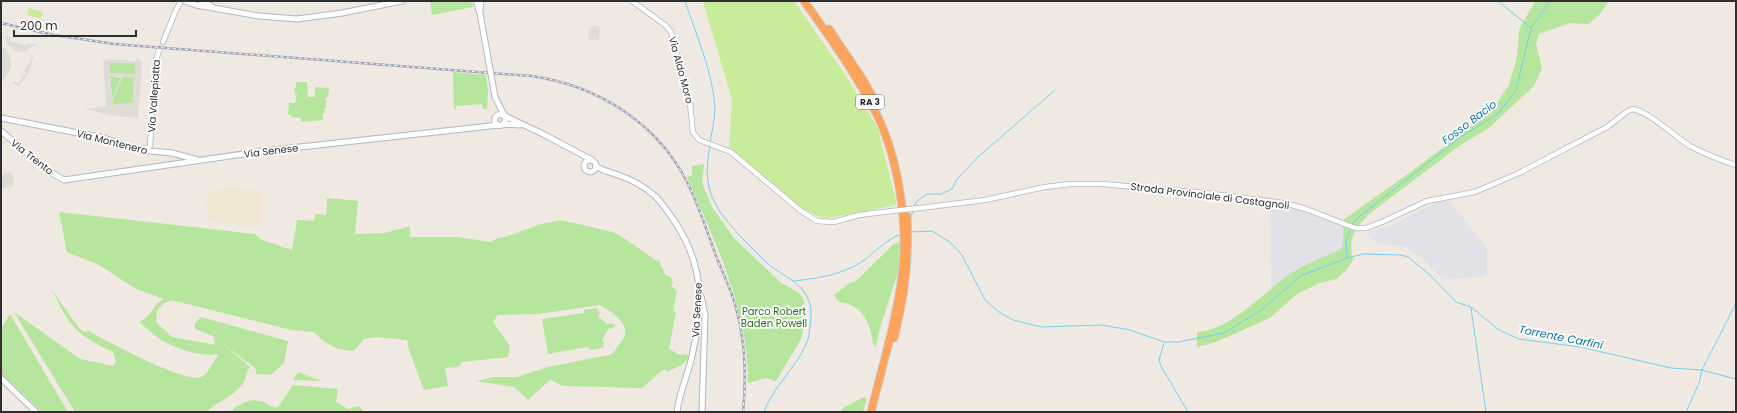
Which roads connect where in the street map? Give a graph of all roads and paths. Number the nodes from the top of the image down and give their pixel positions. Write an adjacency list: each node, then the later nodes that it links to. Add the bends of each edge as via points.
1 (176, 1): 12 (street)
2 (181, 1): 12 (street)
3 (185, 1): 11 (main road)
4 (201, 1): 11 (main road)
5 (402, 1): 11 (main road, via 300,19 270,18)
6 (476, 1): 13 (main road)
7 (481, 1): 13 (main road)
8 (632, 1): 24 (street, Via Aldo Moro, via 665,25 670,32 689,98)
9 (804, 1): 37 (highway, RA 3, via 873,106 895,167)
10 (810, 1): 37 (highway, RA 3, via 862,78 888,130 899,166)
11 (213, 7)
12 (176, 10): 14 (street)
13 (480, 13): 16 (main road, bridge)
14 (163, 42)
15 (159, 50): 25 (street, Via Vallepiatta, via 149,148)
16 (495, 97): 17 (main road); 18 (main road)
17 (504, 116): 18 (main road, via 501,114); 20 (main road, via 505,121); 21 (main road, Via Senese)
18 (496, 117): 20 (main road, via 495,122); 22 (main road, Via Senese)
19 (1, 118): 25 (main road, Via Montenero)
20 (501, 125): 21 (main road, Via Senese); 22 (main road, Via Senese)
21 (525, 125): 26 (main road, Via Senese)
22 (478, 127): 28 (main road, Via Senese)
23 (1, 131): 36 (main road, Via Trento, via 47,170)
24 (694, 135): 32 (street, Strada Provinciale di Castagnoli, bridge, via 704,142 733,153 801,211 817,221 834,222 859,214 985,200 1045,187 1102,184 1205,193 1284,204 1306,209 1354,228 1366,228 1427,201 1475,192 1520,173 1607,127 1633,109 1649,116 1696,149)
25 (109, 139): 27 (main road, Via Montenero, via 139,150)
26 (578, 152): 29 (main road, Via Senese); 30 (main road, Via Senese)
27 (172, 153): 28 (main road, Via Montenero); 31 (main road, via 179,159)
28 (199, 160): 31 (main road, Via Senese)
29 (592, 160): 30 (main road); 33 (main road, Via Senese)
30 (585, 162): 34 (main road, Via Senese, via 586,170)
31 (175, 164): 36 (main road, Via Senese)
32 (1736, 165)
33 (596, 166): 34 (main road); 35 (main road, Via Senese)
34 (593, 171): 35 (main road, Via Senese)
35 (611, 173): 39 (main road, Via Senese, via 648,191 667,211 683,234 694,258)
36 (64, 180)
37 (905, 216): 38 (highway, RA 3)
38 (906, 246): 46 (highway, RA 3, via 894,317); 47 (highway, RA 3, via 907,276)
39 (700, 291): 40 (main road, Via Senese); 41 (main road)
40 (698, 317): 41 (main road, via 702,314); 44 (main road, Via Senese, via 693,353)
41 (705, 317): 45 (main road)
42 (1, 378): 43 (main road)
43 (36, 412)
44 (677, 412)
45 (702, 412)
46 (871, 412)
47 (875, 412)

